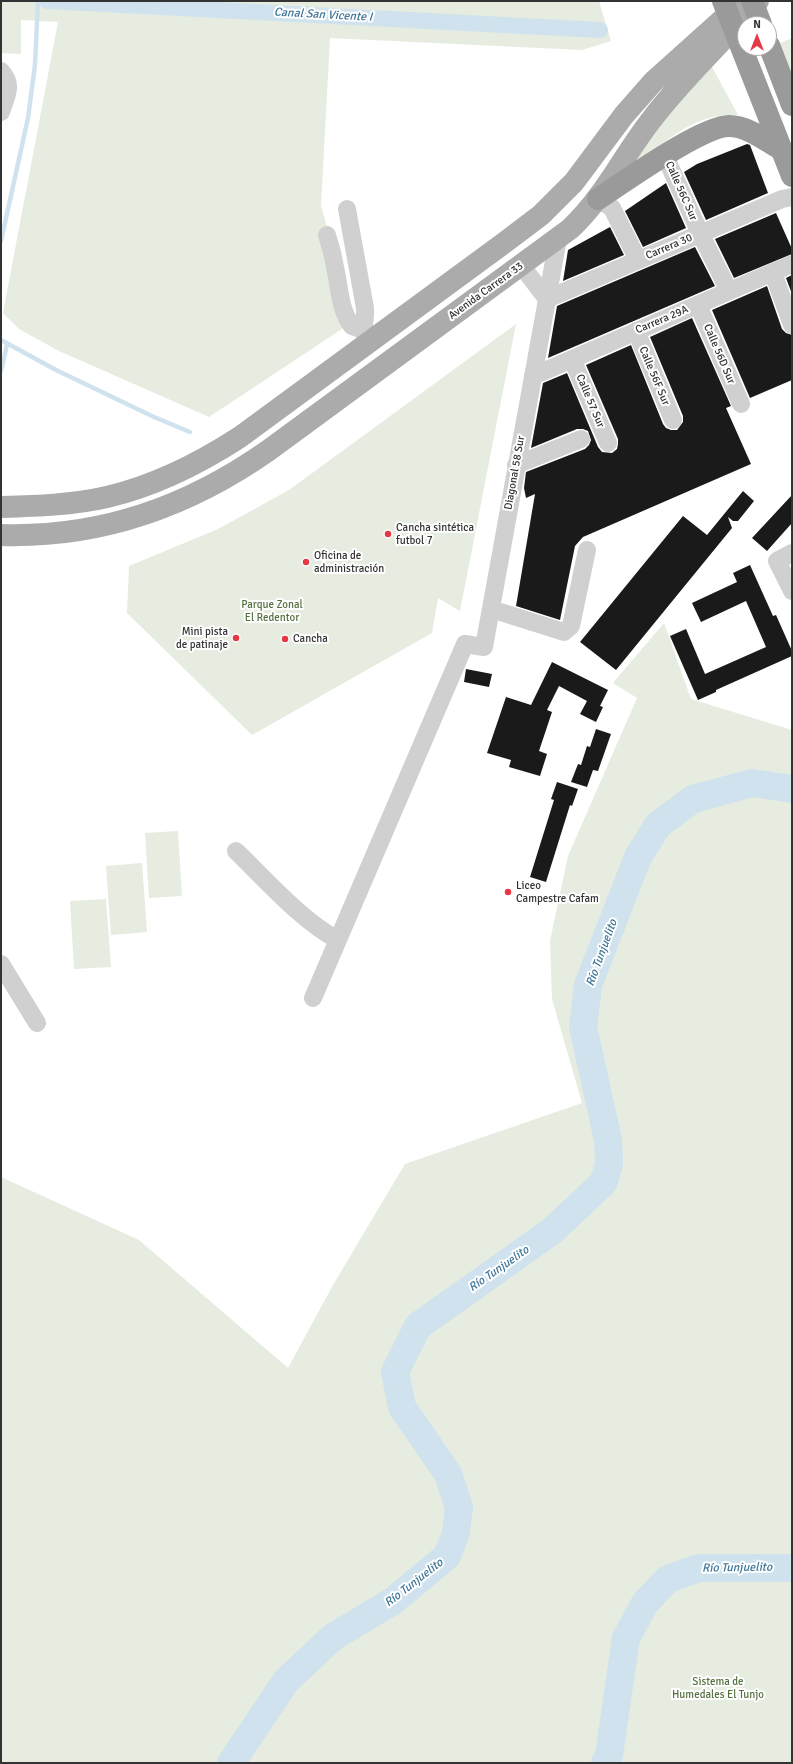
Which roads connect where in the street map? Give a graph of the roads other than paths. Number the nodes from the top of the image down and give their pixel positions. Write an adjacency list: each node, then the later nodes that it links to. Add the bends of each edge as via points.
1 (744, 10): 6 (highway); 9 (main road, via 664,71 606,138); 11 (main road, Avenida Carrera 33, via 665,102)
2 (773, 56): 4 (highway)
3 (1, 72): 5 (street, via 9,89)
4 (792, 105)
5 (1, 112)
6 (782, 150): 7 (highway, via 745,129 729,126 708,131); 8 (highway)
7 (665, 156): 11 (highway); 13 (street, Calle 56C Sur)
8 (792, 176)
9 (574, 182): 15 (main road); 16 (main road, via 541,215)
10 (792, 197): 13 (street, Carrera 30)
11 (598, 199): 15 (main road, Avenida Carrera 33, via 584,216); 17 (street, via 612,208)
12 (347, 209): 26 (street, via 364,308)
13 (700, 233): 17 (street, Carrera 30); 21 (street, Calle 56C Sur)
14 (327, 235): 26 (street, via 344,312 352,326)
15 (558, 239): 19 (main road, Avenida Carrera 33); 22 (street, Diagonal 58 Sur)
16 (504, 243): 19 (main road); 26 (main road)
17 (638, 260): 22 (street, Carrera 30)
18 (792, 264): 20 (street, Carrera 29A)
19 (521, 265): 22 (street); 35 (main road, Avenida Carrera 33, via 249,464 190,497 152,512 88,530 57,534)
20 (773, 272): 21 (street, Carrera 29A); 24 (street)
21 (730, 291): 23 (street, Carrera 29A)
22 (546, 299): 28 (street, Diagonal 58 Sur)
23 (698, 305): 25 (street, Carrera 29A); 29 (street, Calle 56D Sur)
24 (792, 325)
25 (636, 331): 27 (street, Carrera 29A); 30 (street, Calle 56F Sur)
26 (366, 337): 34 (main road, via 300,395 220,450 172,474 107,497 48,506)
27 (572, 359): 28 (street, Carrera 29A); 32 (street, Calle 57 Sur)
28 (533, 376): 33 (street, Diagonal 58 Sur)
29 (740, 404)
30 (672, 420)
31 (581, 439): 33 (street)
32 (608, 443)
33 (516, 465): 39 (street, Diagonal 58 Sur)
34 (1, 507)
35 (1, 535)
36 (587, 550): 39 (street, via 569,629 564,632)
37 (792, 554): 38 (street, via 778,561)
38 (792, 591)
39 (491, 609): 41 (street, Diagonal 58 Sur, via 484,647 465,644)
40 (236, 851): 41 (street, via 310,921 324,933)
41 (338, 940): 43 (street)
42 (1, 964): 44 (street)
43 (313, 998)
44 (37, 1023)

